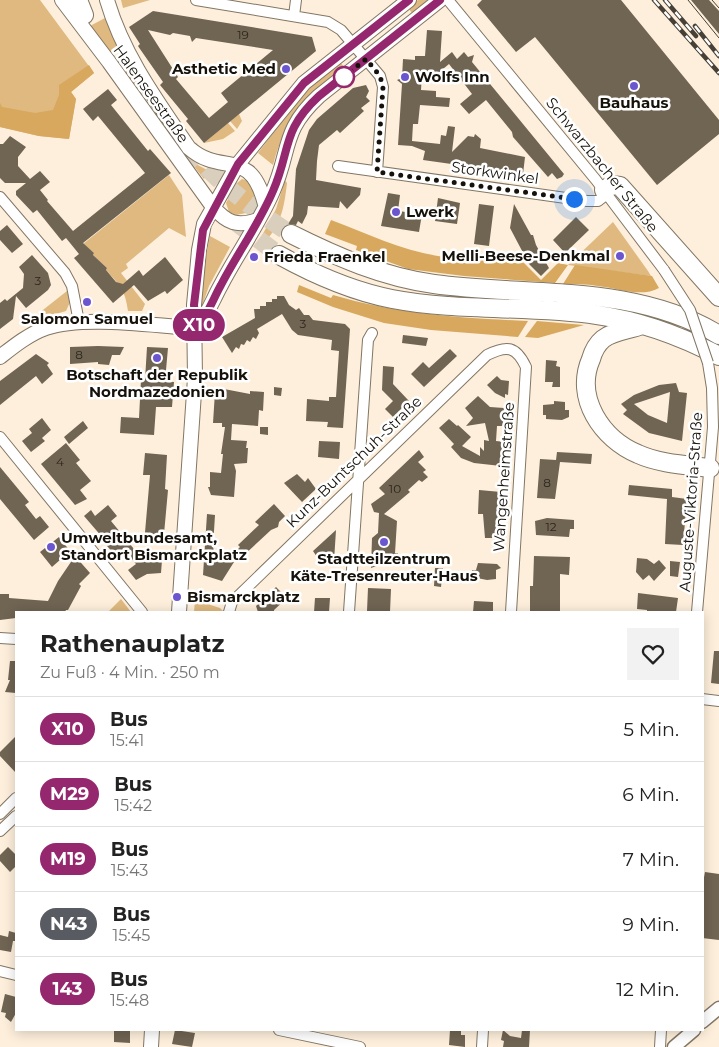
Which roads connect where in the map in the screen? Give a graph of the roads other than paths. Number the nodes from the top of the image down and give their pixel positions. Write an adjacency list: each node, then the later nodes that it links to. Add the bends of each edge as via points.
1 (62, 0): 17 (main road, Halenseestraße)
2 (107, 0): 11 (main road, Halenseestraße, via 127,51 189,148 203,158)
3 (196, 0): 8 (street)
4 (296, 0): 8 (street)
5 (409, 0): 9 (main road)
6 (440, 0): 10 (main road)
7 (448, 0): 14 (street, Schwarzbacher Straße)
8 (294, 16): 9 (street, via 328,22 341,30)
9 (352, 43): 10 (street); 11 (main road, via 304,83)
10 (366, 59): 13 (street, via 380,76 383,87); 16 (main road, via 303,112 289,135 273,192)
11 (238, 164): 16 (main road, via 257,180); 17 (main road)
12 (338, 166): 13 (street, Storkwinkel)
13 (377, 172): 14 (street, Storkwinkel, via 598,201)
14 (606, 192): 21 (highway, via 612,185 620,186); 29 (street, Schwarzbacher Straße, bridge, via 690,310)
15 (0, 197): 22 (street, via 65,274 72,286)
16 (265, 204): 18 (main road)
17 (213, 207): 18 (main road, Halenseestraße, via 231,223 238,225); 24 (main road, via 204,224 199,250 194,305)
18 (258, 220): 24 (main road, via 221,285 207,317)
19 (291, 234): 26 (highway, via 334,255 398,277 441,285 575,294 621,301 668,312)
20 (279, 255): 23 (highway, via 319,277 392,299 465,308 574,312)
21 (719, 297)
22 (79, 322): 24 (main road); 28 (main road, via 45,328)
23 (642, 324): 29 (highway, via 695,344); 32 (highway, via 609,335 596,347 586,378 590,408 609,436 639,455)
24 (196, 328): 35 (main road)
25 (372, 332): 33 (street, via 368,340)
26 (719, 335)
27 (513, 350): 33 (street, Kunz-Buntschuh-Straße, via 500,349 487,355); 38 (street, Wangenheimstraße, via 521,356 526,367)
28 (0, 357)
29 (713, 360): 30 (street, Auguste-Viktoria-Straße)
30 (715, 388): 32 (street, Auguste-Viktoria-Straße)
31 (0, 438): 34 (street)
32 (710, 468): 39 (street, Auguste-Viktoria-Straße)
33 (356, 480): 36 (street, Kunz-Buntschuh-Straße, via 232,602); 37 (street)
34 (140, 610)
35 (179, 611)
36 (229, 611)
37 (349, 611)
38 (511, 611)
39 (697, 611)
40 (0, 638): 41 (street)
41 (15, 639)
42 (704, 699): 43 (street)
43 (719, 701)
44 (15, 799): 45 (street)
45 (0, 814)
46 (15, 817): 47 (street)
47 (0, 831)
48 (0, 971): 49 (street)
49 (15, 975)
50 (719, 1008): 51 (street)
51 (704, 1020)
52 (152, 1031): 58 (main road)
53 (284, 1031): 57 (street)
54 (483, 1031): 60 (street)
55 (661, 1031): 61 (street)
56 (693, 1031): 62 (street)
57 (320, 1039): 59 (street)
58 (151, 1047)
59 (360, 1047)
60 (482, 1047)
61 (660, 1047)
62 (674, 1047)

